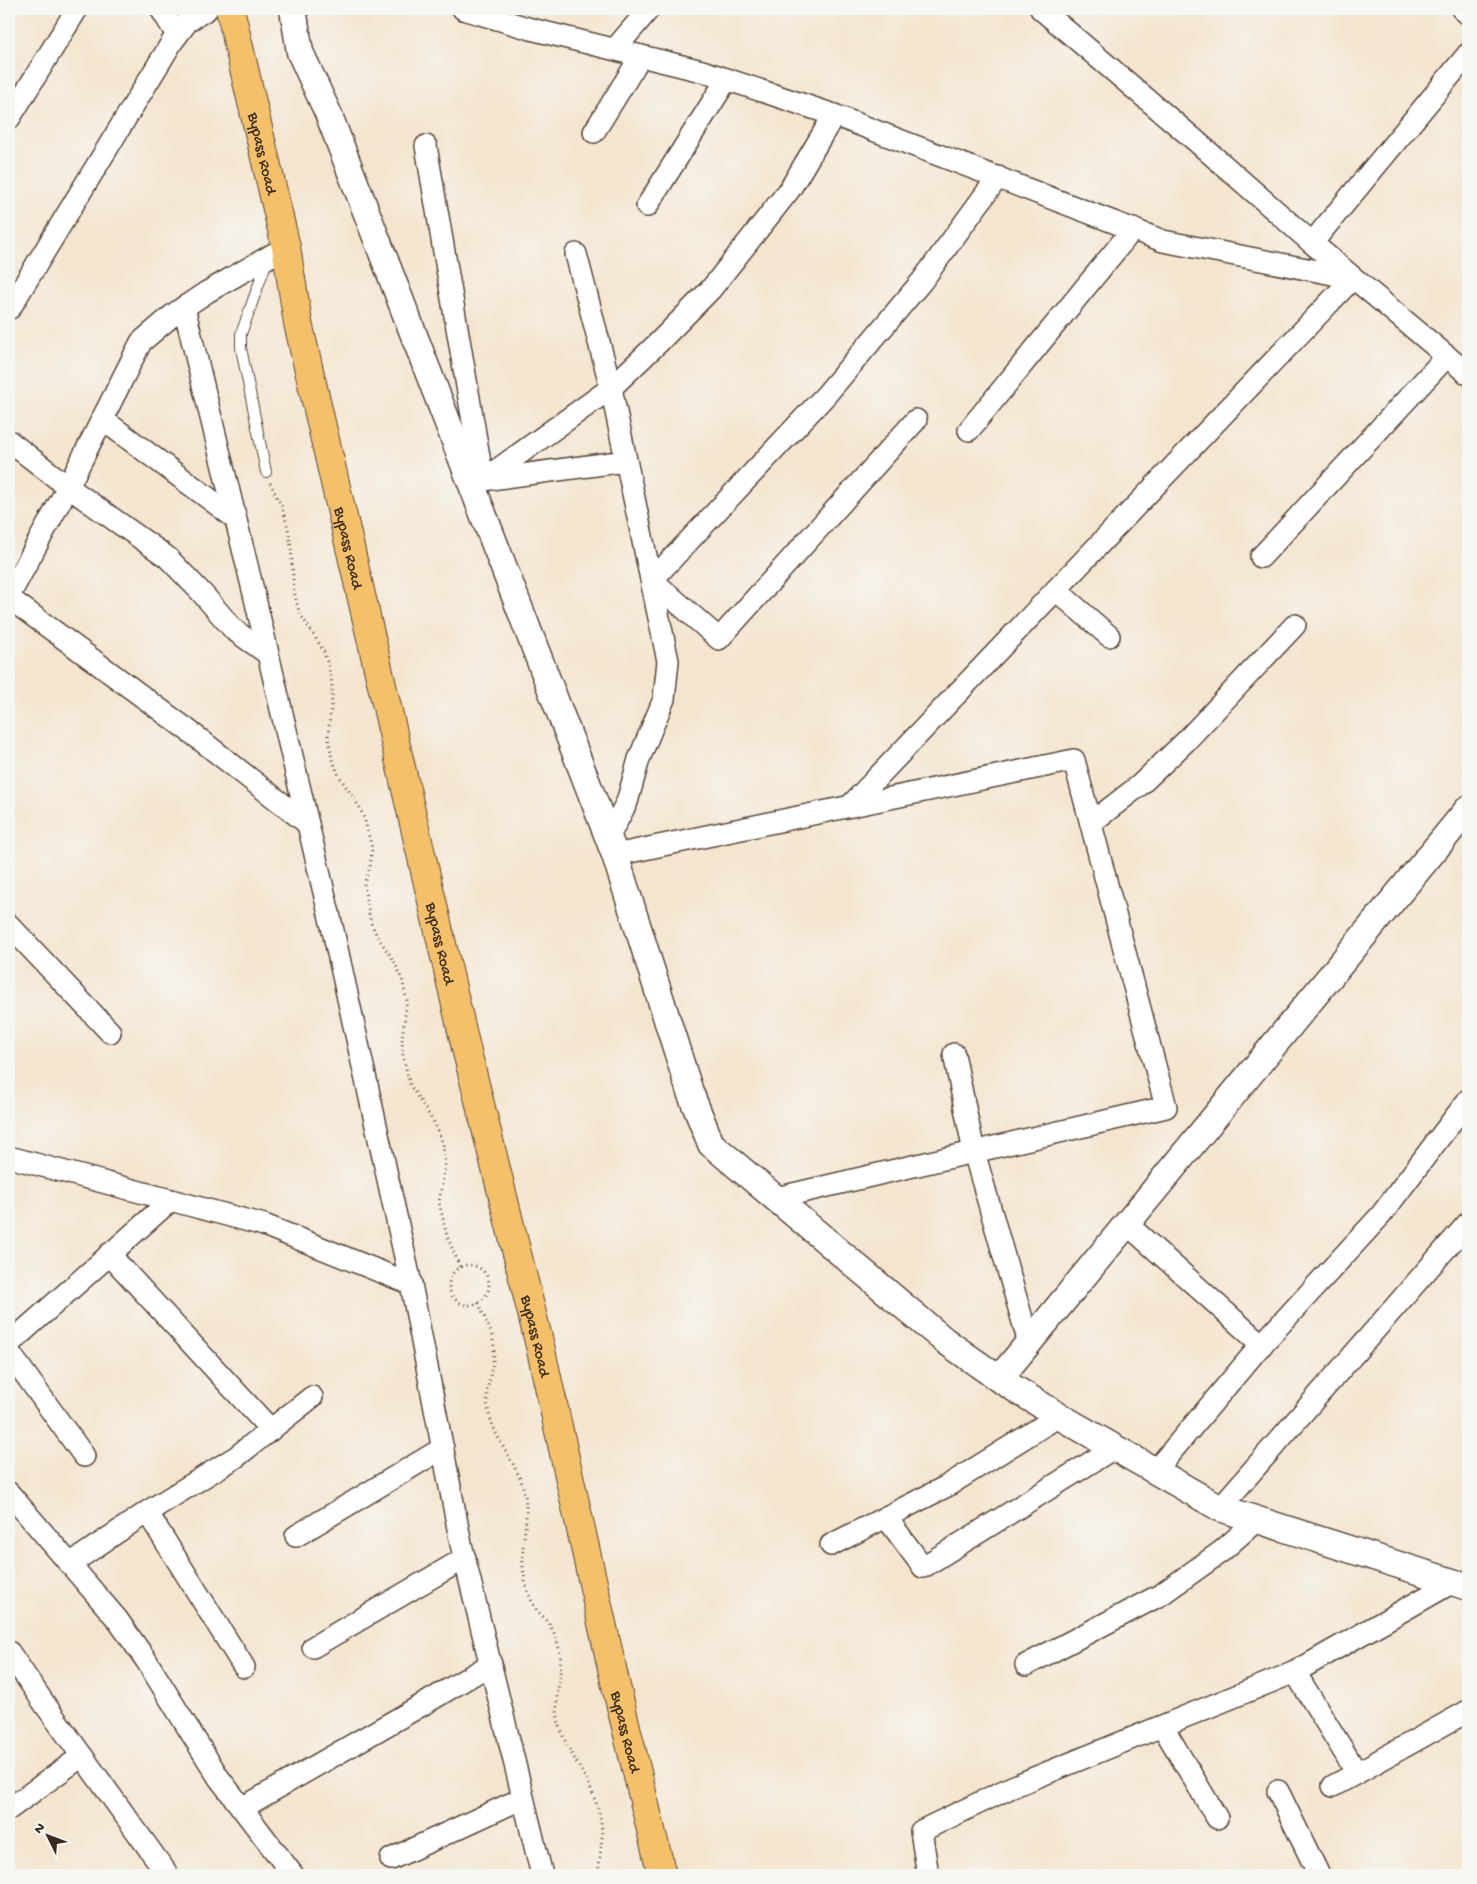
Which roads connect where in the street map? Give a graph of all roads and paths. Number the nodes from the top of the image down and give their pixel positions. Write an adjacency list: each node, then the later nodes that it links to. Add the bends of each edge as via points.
1 (77, 9): 17 (street)
2 (160, 9): 11 (street)
3 (207, 9): 11 (street, via 188,21)
4 (230, 9): 24 (main road, Bypass Road)
5 (293, 9): 38 (street, via 300,52 328,113)
6 (463, 9): 12 (street)
7 (649, 9): 12 (street)
8 (1041, 9): 23 (street)
9 (1462, 9): 10 (street)
10 (1468, 14)
11 (177, 35): 28 (street)
12 (615, 49): 14 (street)
13 (1468, 54): 23 (street)
14 (641, 56): 15 (street); 18 (street)
15 (727, 79): 16 (street); 21 (street)
16 (834, 115): 20 (street); 31 (street, via 790,189 711,289)
17 (9, 119)
18 (594, 132)
19 (426, 146): 38 (street)
20 (998, 177): 22 (street); 42 (street, via 922,281 824,396)
21 (647, 206)
22 (1133, 229): 26 (street, via 1163,241); 34 (street)
23 (1312, 243): 26 (street)
24 (277, 252): 27 (street); 37 (lane, via 241,334 240,348); 110 (main road, Bypass Road, via 300,332)
25 (576, 254): 31 (street)
26 (1353, 278): 29 (street); 43 (street)
27 (184, 307): 32 (street, via 141,342); 40 (street)
28 (10, 308)
29 (1447, 356): 30 (street); 41 (street)
30 (1468, 374)
31 (611, 388): 36 (street); 38 (street)
32 (102, 419): 39 (street); 40 (street)
33 (916, 420): 42 (street, via 718,639)
34 (969, 430)
35 (9, 441): 39 (street)
36 (626, 461): 38 (street); 42 (street)
37 (266, 472): 64 (path, via 288,528 299,612 328,664 332,683 328,735 332,758 339,776 360,808 372,848 364,884 370,915 376,936 394,960 402,979 407,1001 403,1056 410,1085 436,1124 443,1144 445,1166 439,1202 447,1236)
38 (477, 481): 52 (street)
39 (68, 486): 44 (street); 47 (street, via 168,557 234,630)
40 (235, 518): 47 (street)
41 (1261, 557)
42 (652, 580): 52 (street, via 668,660 664,699 639,759)
43 (1056, 590): 46 (street); 48 (street)
44 (9, 597): 51 (street)
45 (1294, 625): 50 (street, via 1185,742 1140,785)
46 (1108, 636)
47 (268, 654): 51 (street)
48 (851, 805): 50 (street, via 1074,760); 52 (street)
49 (1468, 809): 61 (street)
50 (1091, 823): 57 (street, via 1166,1107)
51 (308, 824): 65 (street)
52 (612, 847): 59 (street, via 690,1092 711,1144)
53 (9, 924): 54 (street)
54 (110, 1032)
55 (954, 1054): 57 (street)
56 (1468, 1100): 69 (street, via 1381,1215)
57 (974, 1152): 59 (street); 67 (street)
58 (9, 1157): 60 (street)
59 (776, 1198): 71 (street, via 944,1340)
60 (171, 1200): 63 (street); 65 (street, via 264,1225)
61 (1126, 1224): 67 (street); 69 (street)
62 (1468, 1224): 80 (street)
63 (109, 1254): 68 (street); 74 (street)
64 (460, 1267): 66 (path, via 451,1277 450,1291 464,1305); 66 (path, via 480,1268 489,1279 488,1293)
65 (411, 1284): 75 (street)
66 (478, 1303): 109 (path, via 491,1331 494,1350 486,1387 488,1409 496,1435 524,1489 527,1510 522,1547 527,1589 536,1610 548,1623 557,1642 562,1660 557,1694 558,1718 564,1740 591,1790 599,1814 602,1835)
67 (1029, 1343): 71 (street)
68 (9, 1344)
69 (1262, 1345): 78 (street)
70 (9, 1352): 77 (street)
71 (999, 1379): 73 (street)
72 (312, 1397): 74 (street)
73 (1059, 1416): 76 (street); 82 (street, via 947,1486)
74 (271, 1430): 81 (street, via 236,1457)
75 (443, 1448): 84 (street); 86 (street)
76 (1114, 1448): 78 (street); 82 (street, via 923,1567)
77 (84, 1456)
78 (1155, 1471): 80 (street)
79 (9, 1493): 87 (street)
80 (1220, 1508): 83 (street)
81 (147, 1512): 87 (street); 93 (street)
82 (886, 1517): 85 (street)
83 (1257, 1520): 88 (street); 92 (street, via 1222,1551 1162,1594)
84 (296, 1536)
85 (831, 1545)
86 (465, 1558): 89 (street); 91 (street)
87 (70, 1564): 102 (street, via 117,1619 146,1660 219,1778)
88 (1460, 1584): 94 (street)
89 (313, 1647)
90 (9, 1652): 97 (street)
91 (490, 1664): 101 (street); 102 (street)
92 (1026, 1665)
93 (244, 1667)
94 (1295, 1672): 96 (street); 98 (street)
95 (1468, 1711): 98 (street)
96 (1163, 1727): 104 (street); 111 (street, via 1012,1787 922,1831)
97 (82, 1756): 103 (street); 106 (street)
98 (1357, 1773): 99 (street)
99 (1333, 1786)
100 (1278, 1791): 112 (street)
101 (523, 1798): 105 (street); 108 (street)
102 (242, 1808): 107 (street)
103 (9, 1809)
104 (1217, 1818)
105 (391, 1859)
106 (168, 1875)
107 (293, 1875)
108 (542, 1875)
109 (598, 1875)
110 (662, 1875)
111 (928, 1875)
112 (1319, 1875)

